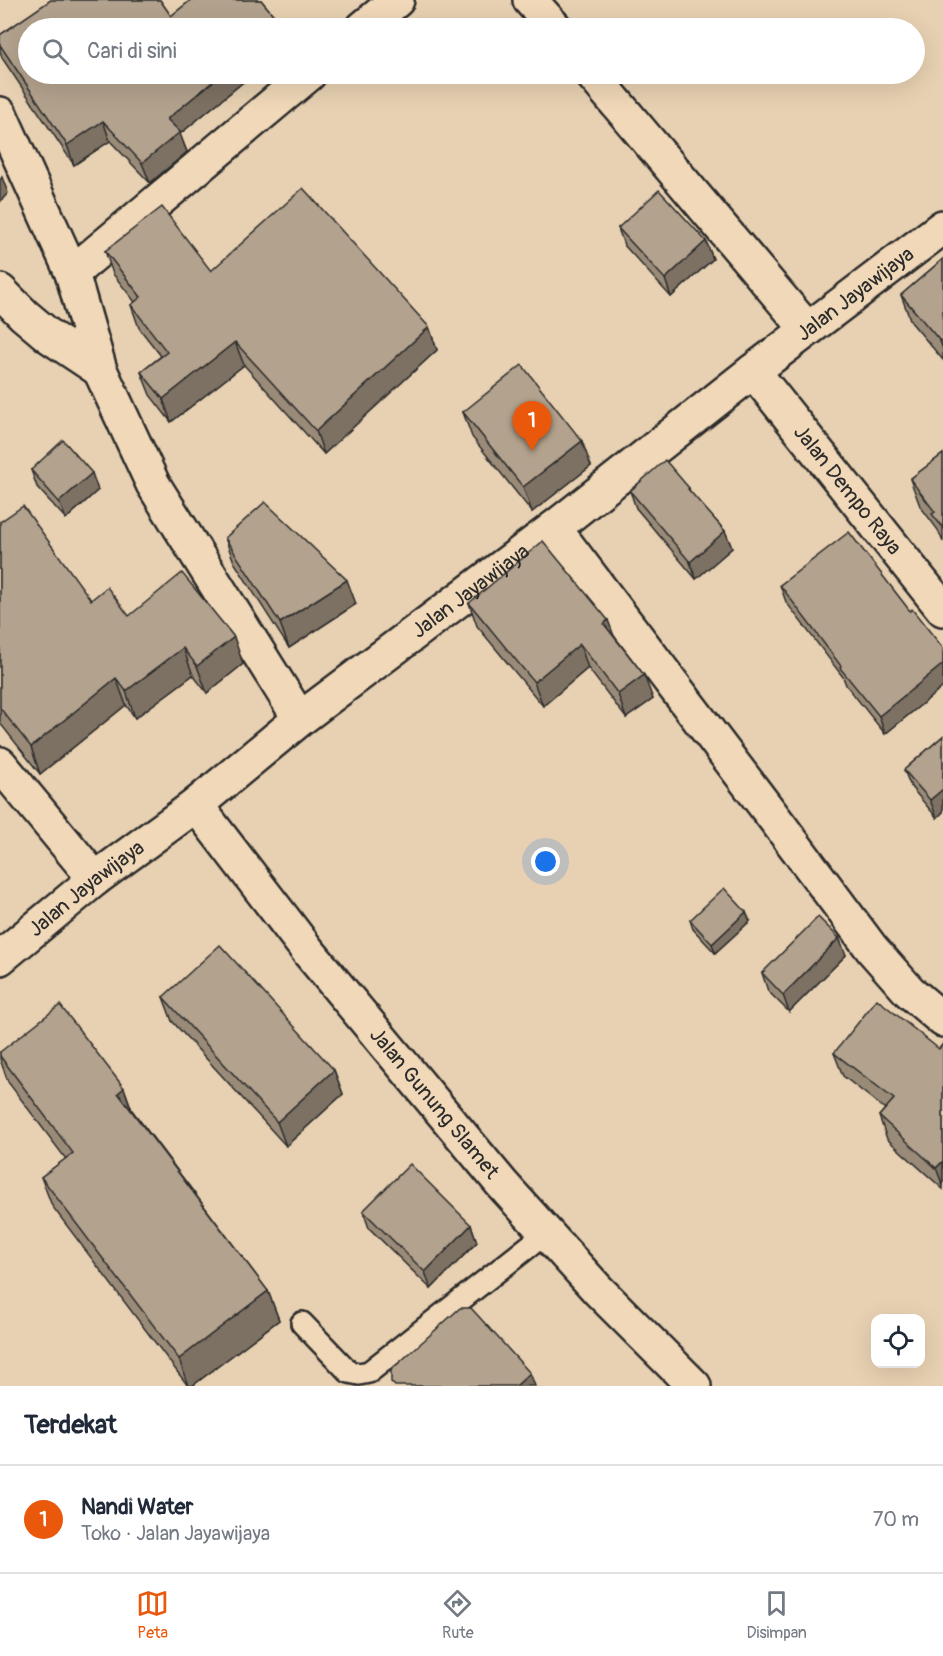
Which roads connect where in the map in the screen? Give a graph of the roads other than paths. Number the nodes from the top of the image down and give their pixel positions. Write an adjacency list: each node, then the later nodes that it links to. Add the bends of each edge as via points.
1 (397, 0): 3 (street)
2 (530, 0): 4 (street)
3 (375, 18)
4 (546, 18)
5 (297, 84): 9 (street)
6 (600, 84): 11 (street)
7 (0, 114): 9 (street)
8 (943, 227): 11 (street, Jalan Jayawijaya)
9 (72, 273): 12 (street)
10 (0, 291): 12 (street, via 49,336)
11 (807, 329): 13 (street, Jalan Jayawijaya)
12 (100, 370): 16 (street, via 153,484)
13 (753, 371): 14 (street, Jalan Jayawijaya); 15 (street, Jalan Dempo Raya)
14 (554, 528): 16 (street, Jalan Jayawijaya); 21 (street, via 872,950 909,991)
15 (943, 609)
16 (300, 719): 18 (street, Jalan Jayawijaya)
17 (0, 764): 19 (street)
18 (196, 805): 19 (street, Jalan Jayawijaya); 22 (street, Jalan Gunung Slamet, via 308,951)
19 (95, 879): 20 (street, Jalan Jayawijaya)
20 (0, 958)
21 (943, 1020)
22 (546, 1233): 23 (lane, via 369,1372 349,1372); 24 (street, Jalan Gunung Slamet)
23 (302, 1323)
24 (694, 1386)

